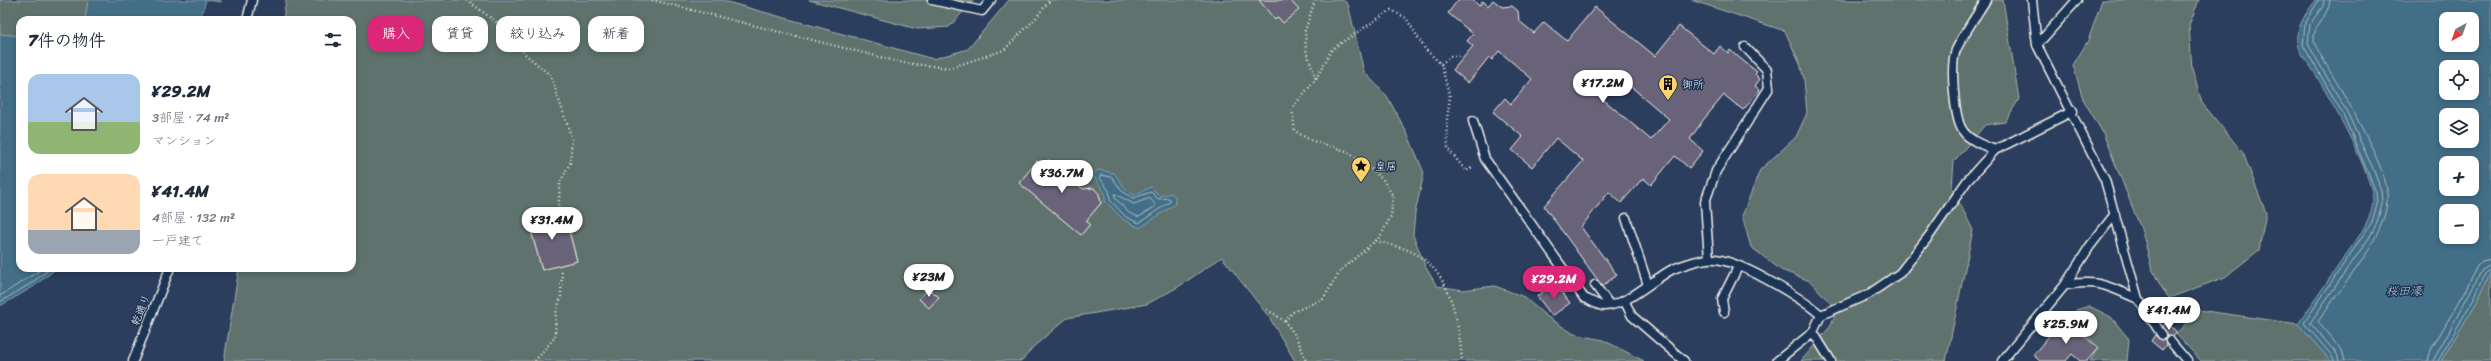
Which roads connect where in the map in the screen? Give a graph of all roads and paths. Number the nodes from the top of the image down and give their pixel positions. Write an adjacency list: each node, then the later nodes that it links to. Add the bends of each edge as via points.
1 (252, 0): 11 (lane)
2 (467, 0): 21 (path, via 499,24 516,40 525,54 551,76 572,139 570,163 560,183)
3 (652, 0): 6 (path, via 904,63 950,68 1004,50)
4 (932, 0): 5 (lane, via 982,11)
5 (991, 0)
6 (1050, 0)
7 (1315, 0): 16 (path, via 1305,31 1306,50)
8 (1986, 0): 19 (lane, via 1955,51 1954,83 1957,113 1963,132)
9 (2032, 0): 12 (lane)
10 (2077, 0): 12 (lane)
11 (248, 16)
12 (2037, 45): 17 (lane)
13 (1745, 47): 25 (lane, via 1767,70 1769,88 1716,171 1705,202)
14 (1462, 56): 15 (path, via 1451,56)
15 (1441, 64): 16 (path, via 1425,49 1406,18 1391,10 1332,48); 20 (path, via 1450,97 1447,119 1448,149 1466,171)
16 (1316, 79): 24 (path, via 1292,108 1295,131 1310,140 1346,151 1383,180 1393,196 1391,216 1380,237)
17 (2072, 111): 19 (lane); 22 (lane, via 2106,180)
18 (1473, 121): 20 (lane)
19 (1995, 150): 37 (lane, via 1967,181 1900,273 1869,294)
20 (1485, 159): 34 (lane, via 1584,298 1603,306)
21 (558, 213)
22 (2115, 214): 31 (lane, via 2090,246); 32 (lane)
23 (1626, 218): 30 (lane)
24 (1375, 241): 38 (path, via 1341,270 1323,299 1293,312); 45 (path, via 1402,247 1422,258 1438,276 1450,296)
25 (1709, 259): 26 (lane); 30 (lane, via 1673,269)
26 (1738, 267): 36 (lane, via 1722,299); 37 (lane, via 1805,302)
27 (562, 269): 43 (path, via 562,296 556,313 555,337)
28 (168, 272): 42 (lane, 乾通り)
29 (1595, 285): 34 (lane)
30 (1648, 285): 33 (lane)
31 (2065, 285): 32 (lane, via 2086,281 2103,284); 49 (lane)
32 (2138, 299): 40 (lane)
33 (1624, 300): 34 (lane); 46 (lane, via 1632,316)
34 (1609, 304)
35 (1267, 310): 38 (path)
36 (1724, 312)
37 (1821, 315): 39 (lane)
38 (1285, 321): 44 (path, via 1298,338)
39 (1814, 332): 47 (lane); 48 (lane)
40 (2162, 335)
41 (2170, 341): 50 (lane)
42 (133, 361)
43 (535, 361)
44 (1306, 361)
45 (1462, 361)
46 (1684, 361)
47 (1777, 361)
48 (1831, 361)
49 (2002, 361)
50 (2187, 361)

